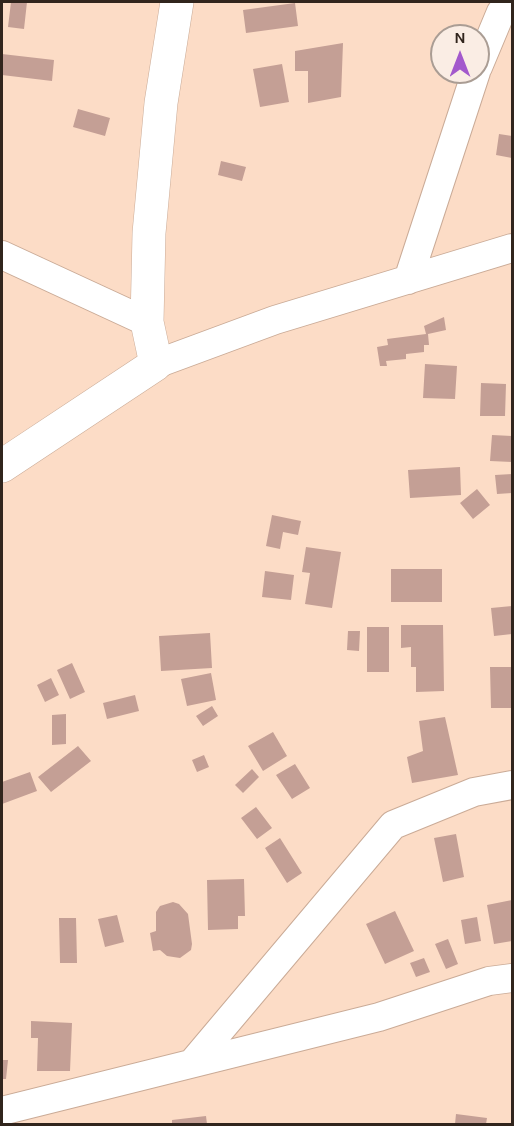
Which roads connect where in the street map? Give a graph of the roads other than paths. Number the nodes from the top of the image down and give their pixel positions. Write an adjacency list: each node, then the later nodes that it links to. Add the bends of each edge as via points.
1 (177, 2): 8 (street, via 160,115 149,233)
2 (510, 2): 3 (street, via 501,12)
3 (490, 38)
4 (472, 84): 7 (street)
5 (513, 248): 7 (street)
6 (2, 255): 8 (street)
7 (408, 280): 9 (street, via 275,320)
8 (147, 322): 9 (street)
9 (156, 364): 10 (street)
10 (2, 466)
11 (513, 785): 13 (street, via 474,792 393,825)
12 (513, 978): 13 (street, via 489,981 379,1017)
13 (194, 1061): 14 (street)
14 (2, 1111)

